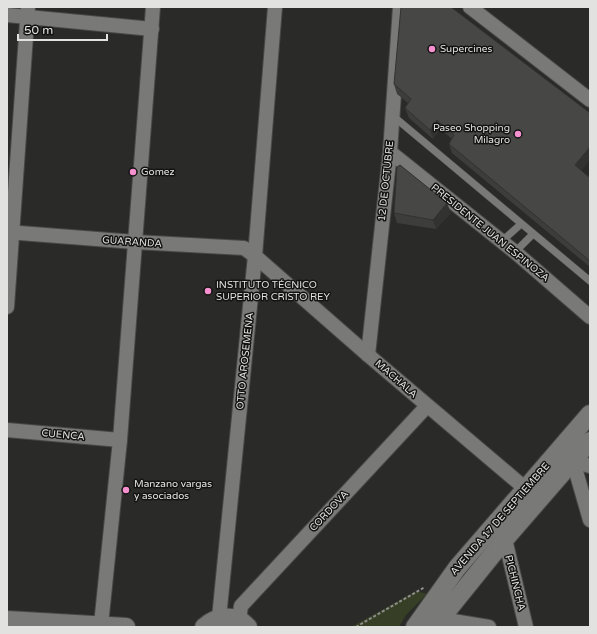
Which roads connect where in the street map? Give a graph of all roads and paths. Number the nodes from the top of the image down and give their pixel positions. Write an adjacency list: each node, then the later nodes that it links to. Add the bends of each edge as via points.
1 (153, 7): 7 (street)
2 (275, 7): 17 (street, OTTO AROSEMENA)
3 (400, 7): 9 (street, 12 DE OCTUBRE)
4 (470, 7): 8 (street)
5 (28, 12): 6 (street); 7 (street); 12 (street)
6 (7, 15)
7 (152, 29): 15 (street)
8 (590, 100)
9 (392, 115): 10 (street, 12 DE OCTUBRE); 11 (lane)
10 (390, 152): 14 (street, PRESIDENTE JUAN ESPINOZA); 21 (street, 12 DE OCTUBRE)
11 (521, 224): 13 (lane); 14 (lane)
12 (10, 232): 15 (street, GUARANDA); 19 (street)
13 (533, 234): 16 (lane); 18 (lane)
14 (502, 241): 16 (street, PRESIDENTE JUAN ESPINOZA)
15 (135, 242): 17 (street, GUARANDA, via 244,248); 25 (street)
16 (515, 252): 20 (street, PRESIDENTE JUAN ESPINOZA)
17 (255, 256): 21 (street, MACHALA); 34 (street, OTTO AROSEMENA)
18 (590, 282)
19 (7, 307)
20 (590, 317)
21 (368, 355): 22 (street, MACHALA)
22 (427, 406): 29 (street, MACHALA); 35 (street, CORDOVA, via 240,606)
23 (590, 414): 29 (street, AVENIDA 17 DE SEPTIEMBRE)
24 (7, 430): 25 (street, CUENCA)
25 (120, 440): 37 (street)
26 (590, 441): 27 (street, AVENIDA 17 DE SEPTIEMBRE)
27 (573, 461): 28 (street); 29 (street, AVENIDA 17 DE SEPTIEMBRE); 30 (street)
28 (590, 466)
29 (532, 494): 31 (street, AVENIDA 17 DE SEPTIEMBRE); 32 (street, AVENIDA 17 DE SEPTIEMBRE)
30 (590, 520)
31 (505, 539): 36 (street, AVENIDA 17 DE SEPTIEMBRE); 42 (street, PICHINCHA)
32 (432, 592): 36 (street); 39 (path); 40 (street, AVENIDA 17 DE SEPTIEMBRE)
33 (7, 620): 37 (street)
34 (212, 622): 35 (street, via 232,618)
35 (243, 623)
36 (438, 623): 41 (street)
37 (101, 625): 38 (street)
38 (126, 627)
39 (356, 627)
40 (415, 627)
41 (489, 627)
42 (526, 627)

